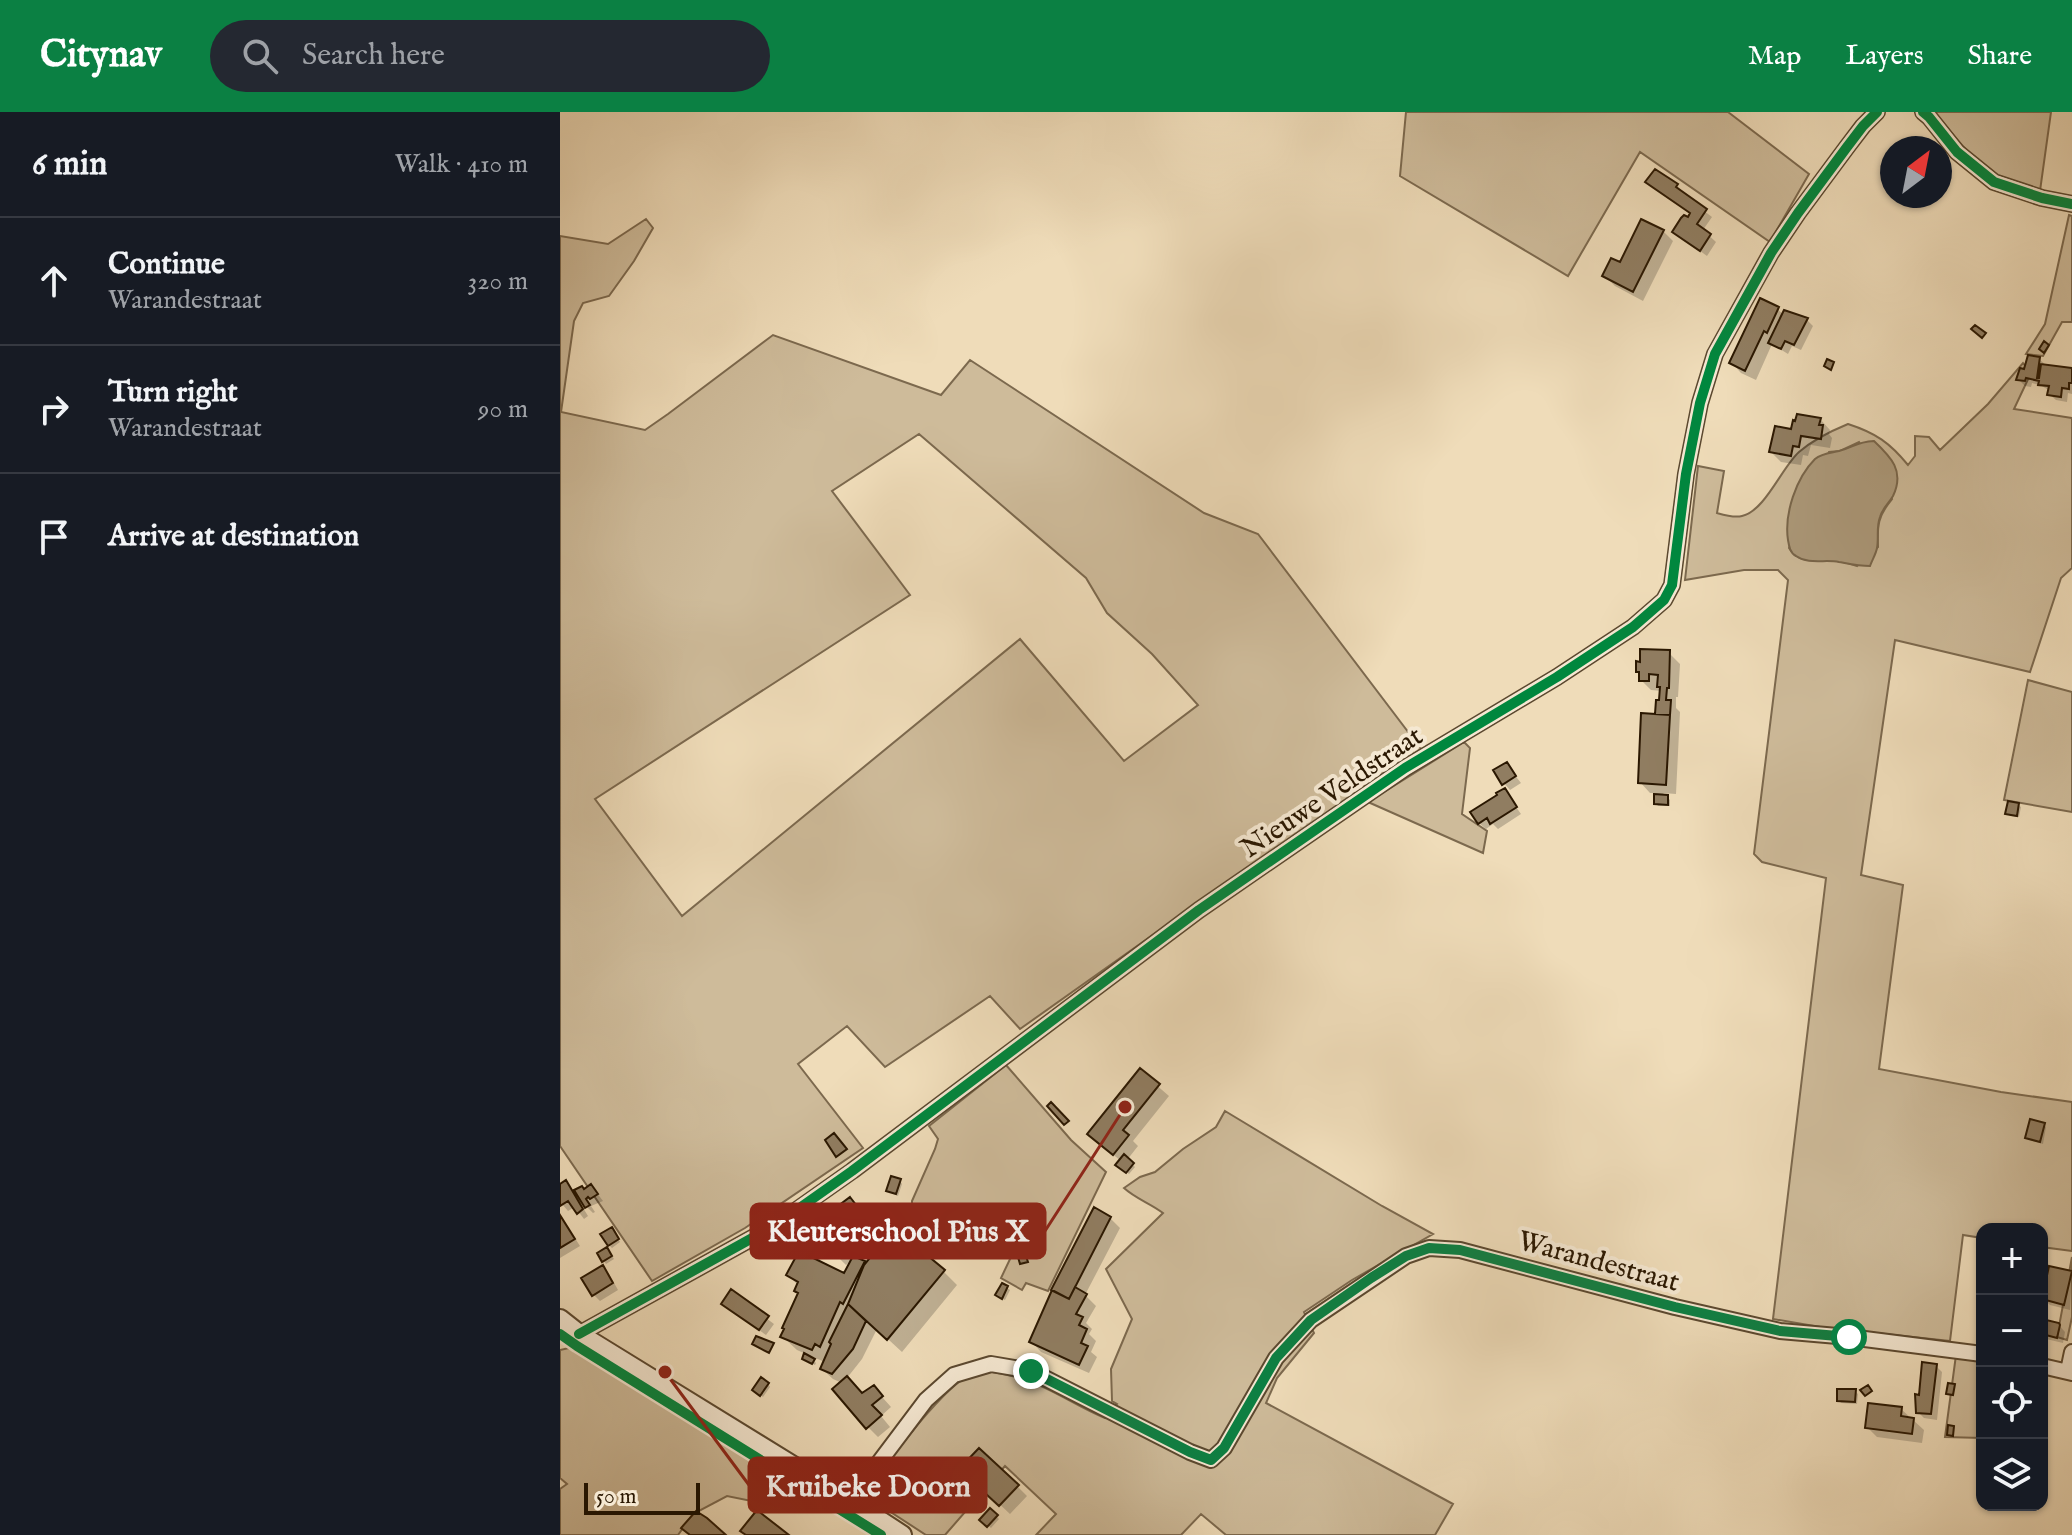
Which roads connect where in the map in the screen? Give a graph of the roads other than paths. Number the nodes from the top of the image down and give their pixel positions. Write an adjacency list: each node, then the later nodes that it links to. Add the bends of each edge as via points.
1 (1877, 112): 5 (street, Nieuwe Veldstraat, via 1791,223 1715,354 1686,474 1672,585 1664,600 1633,627 1405,768 1199,910 774,1226)
2 (1923, 112): 3 (street, via 1957,152 1994,182)
3 (2072, 204)
4 (561, 1321): 5 (street)
5 (579, 1334): 10 (street)
6 (2072, 1352): 9 (street)
7 (1976, 1353): 10 (street, Warandestraat, via 1780,1331 1460,1250 1429,1248 1406,1256 1311,1320 1276,1358 1224,1448 1211,1460 1031,1371 991,1364 954,1375 926,1400)
8 (2047, 1367): 9 (street)
9 (2070, 1372)
10 (850, 1501): 11 (street)
11 (902, 1535)

